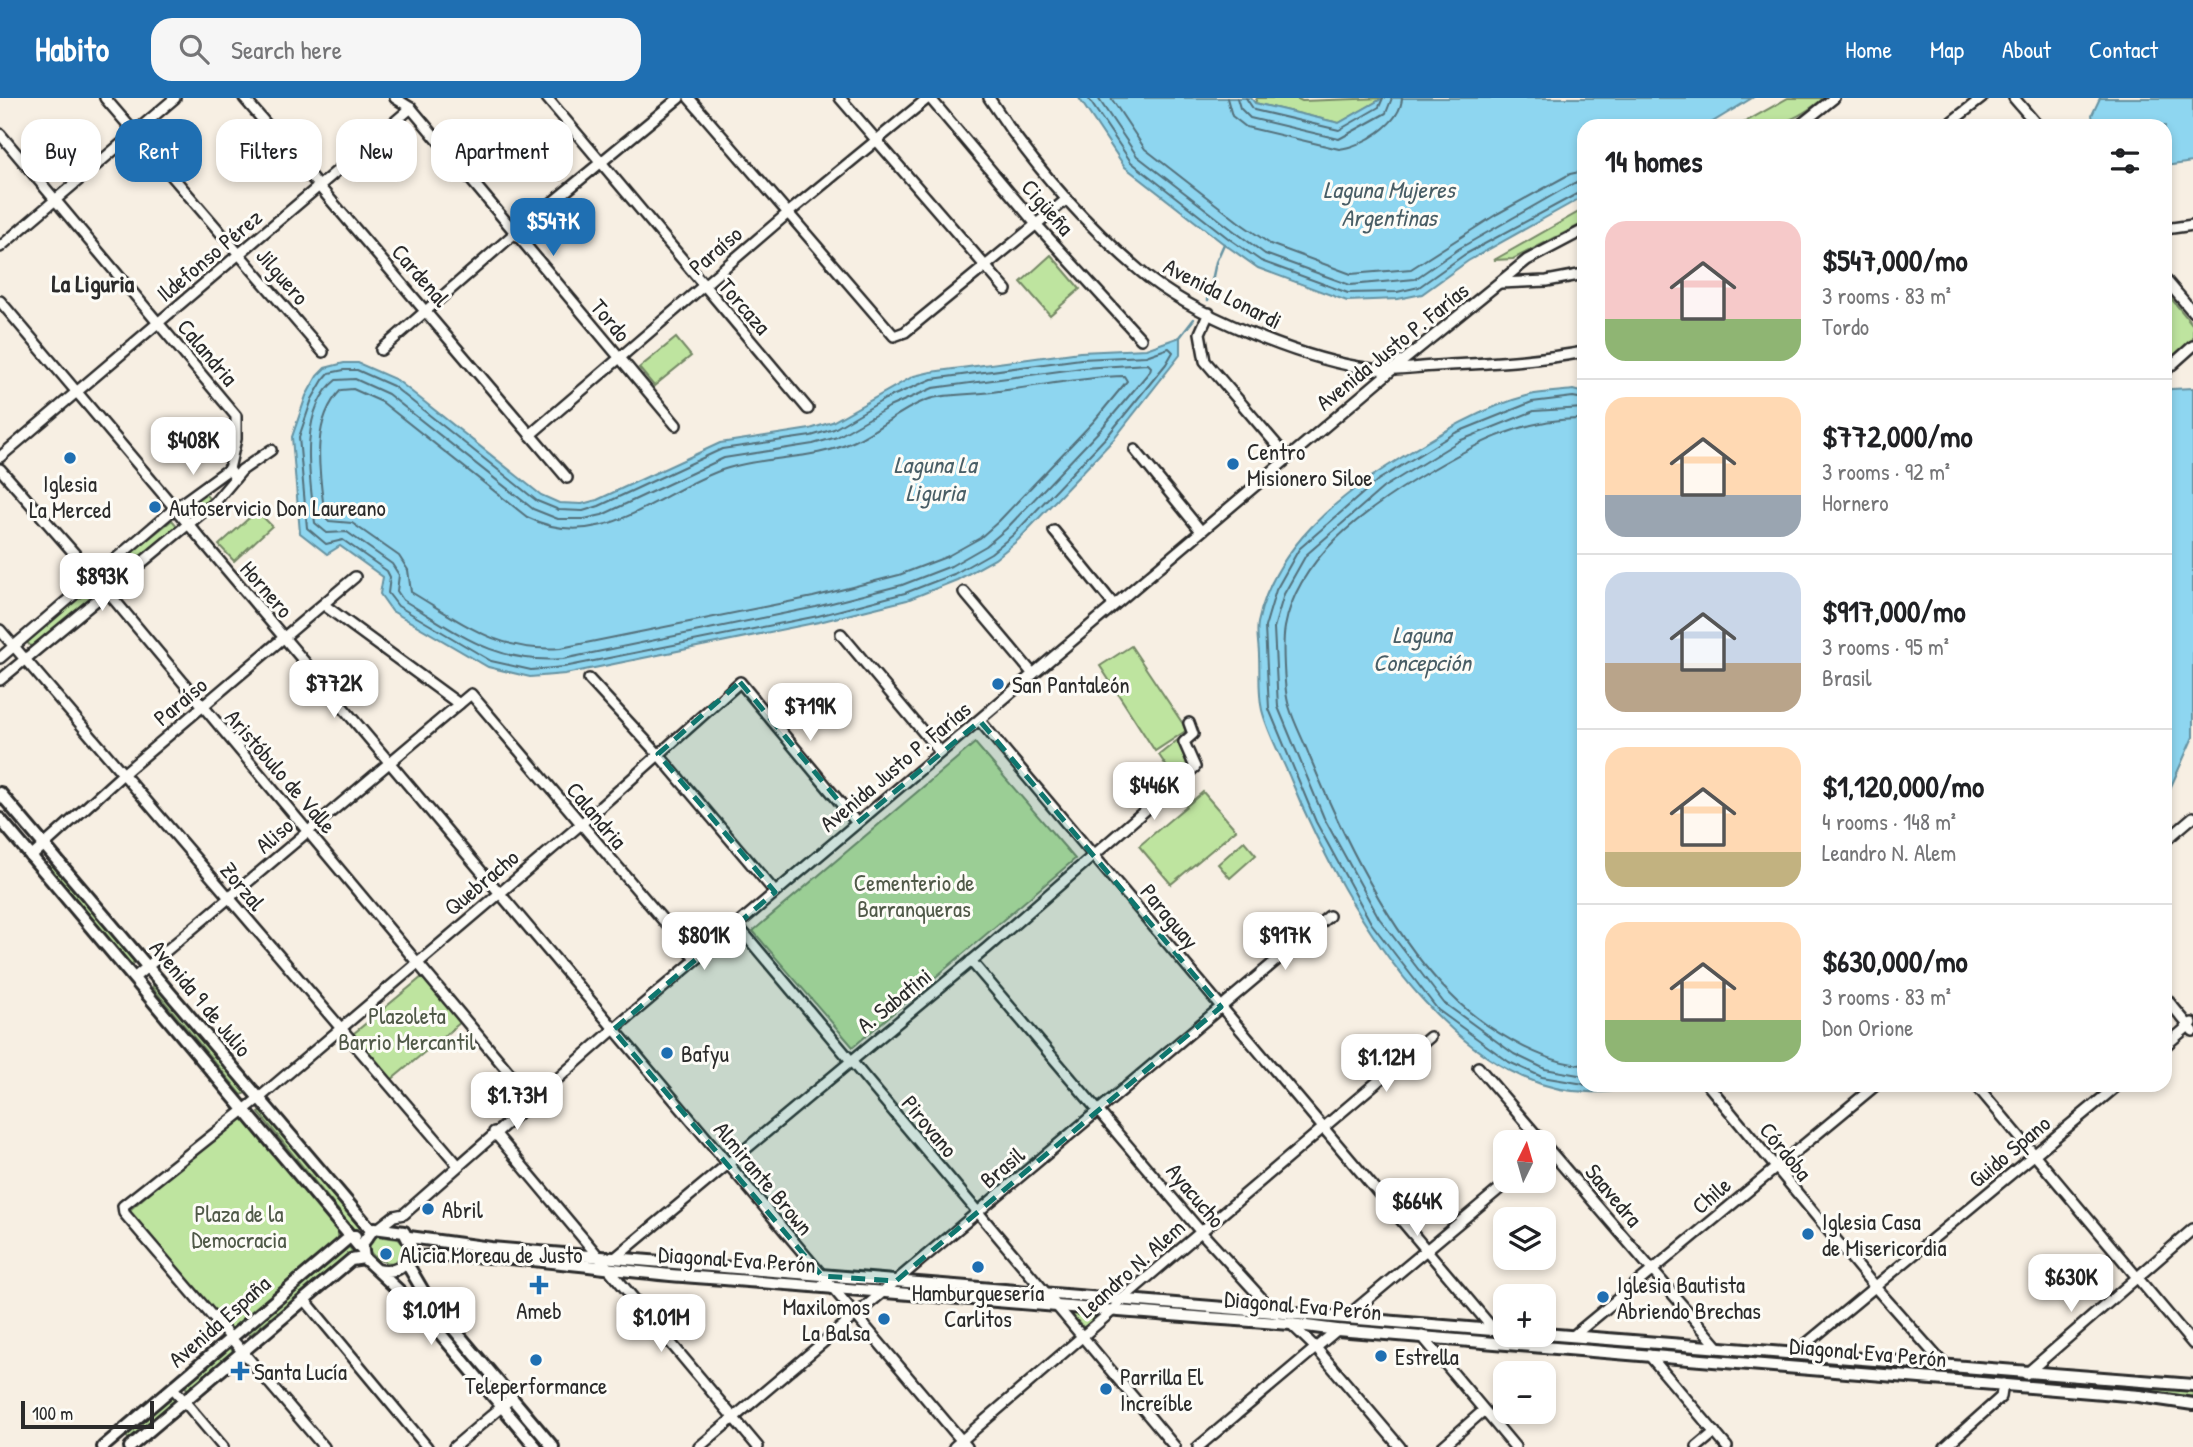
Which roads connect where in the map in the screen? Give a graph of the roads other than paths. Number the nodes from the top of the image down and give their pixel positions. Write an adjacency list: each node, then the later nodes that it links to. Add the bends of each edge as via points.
1 (104, 98): 15 (street, Jilguero)
2 (175, 98): 16 (street)
3 (244, 98): 25 (street, Cardenal)
4 (395, 98): 14 (street, Tordo)
5 (547, 98): 23 (street, Torcaza)
6 (679, 98): 23 (street)
7 (689, 98): 28 (street)
8 (841, 98): 21 (street)
9 (929, 98): 21 (street, Paraíso); 29 (street, Cigüeña)
10 (989, 98): 26 (street, Avenida Lonardi)
11 (1834, 98): 17 (street)
12 (1982, 98): 18 (street)
13 (2014, 98): 19 (street)
14 (411, 108): 25 (street, Ildefonso Pérez); 32 (street, Tordo)
15 (122, 119)
16 (149, 119)
17 (1811, 119)
18 (1956, 119)
19 (2032, 119)
20 (0, 134): 27 (street, Calandria)
21 (877, 140): 28 (street, Paraíso); 36 (street)
22 (115, 148): 27 (street)
23 (601, 162): 32 (street); 39 (street, Torcaza)
24 (176, 182): 35 (street, Jilguero)
25 (320, 187): 35 (street, Ildefonso Pérez); 43 (street, Cardenal)
26 (1067, 199): 29 (street); 45 (street, Avenida Lonardi, via 1139,271)
27 (55, 201): 34 (street); 46 (street, Calandria)
28 (788, 213): 36 (street, via 894,336 905,332); 39 (street, Paraíso)
29 (1035, 223): 36 (street); 47 (street, Cigüeña)
30 (2193, 225): 31 (street)
31 (2172, 228)
32 (514, 234): 43 (street); 52 (street, Tordo)
33 (1577, 234): 38 (street, Avenida Justo P. Farías, via 1527,260)
34 (0, 247)
35 (239, 255): 46 (street, Ildefonso Pérez); 50 (street, Jilguero)
36 (983, 265): 41 (street)
37 (1577, 275): 38 (street)
38 (1500, 283): 54 (street, Avenida Justo P. Farías)
39 (703, 286): 52 (street, Paraíso); 56 (street, Torcaza)
40 (2172, 287): 44 (street)
41 (1006, 290)
42 (0, 301): 55 (street, Hornero)
43 (426, 311): 49 (street); 58 (street, Cardenal)
44 (2193, 312)
45 (1209, 313): 54 (street, Avenida Lonardi, via 1322,358); 62 (street, via 1200,333 1205,361)
46 (158, 322): 55 (street, Ildefonso Pérez); 64 (street, Calandria, via 236,416)
47 (1141, 340)
48 (2193, 346): 53 (street)
49 (381, 349)
50 (323, 352)
51 (1577, 353): 54 (street, Avenida Lonardi)
52 (618, 358): 57 (street, Tordo); 58 (street, Paraíso)
53 (2172, 365)
54 (1393, 369): 62 (street, Avenida Justo P. Farías)
55 (77, 392): 61 (street, Ildefonso Pérez); 66 (street, Hornero)
56 (808, 408)
57 (676, 425)
58 (530, 435): 65 (street, Cardenal)
59 (271, 450): 64 (street)
60 (1135, 450): 69 (street)
61 (0, 457)
62 (1288, 458): 69 (street, Avenida Justo P. Farías)
63 (0, 469): 71 (street, Aristóbulo de Valle)
64 (232, 473): 66 (street); 67 (street, via 215,502)
65 (567, 478)
66 (174, 509): 67 (street, Hornero); 71 (street)
67 (187, 525): 72 (street); 78 (street, Hornero)
68 (1054, 531): 75 (street)
69 (1202, 531): 75 (street, Avenida Justo P. Farías)
70 (355, 577): 74 (street, Paraíso)
71 (96, 578): 72 (street, Aristóbulo de Valle); 79 (street)
72 (106, 590): 81 (street); 87 (street, Aristóbulo de Valle)
73 (964, 592): 82 (street)
74 (324, 605): 78 (street, Paraíso); 86 (street)
75 (1114, 605): 82 (street, Avenida Justo P. Farías)
76 (0, 630): 79 (street, Zorzal)
77 (841, 634): 90 (street)
78 (284, 638): 87 (street, Paraíso); 92 (street, Hornero)
79 (14, 646): 80 (street); 81 (street, Zorzal)
80 (0, 658)
81 (25, 659): 84 (street); 93 (street, Zorzal)
82 (1033, 674): 88 (street, Avenida Justo P. Farías)
83 (589, 679): 91 (street)
84 (0, 680)
85 (471, 694): 86 (street, Aliso); 98 (street, Calandria)
86 (459, 704): 92 (street, Aliso)
87 (202, 708): 93 (street, Paraíso); 99 (street, Aristóbulo de Valle)
88 (980, 721): 90 (street, Avenida Justo P. Farías); 102 (street, Paraguay)
89 (1189, 723): 102 (street, A. Sabatini, via 1193,734 1184,742 1195,768)
90 (940, 752): 97 (street, Avenida Justo P. Farías)
91 (658, 754): 97 (street, Quebracho, via 740,682); 98 (street, Quebracho); 105 (street)
92 (390, 762): 99 (street, Aliso); 104 (street, Hornero)
93 (123, 774): 101 (street, Paraíso); 106 (street, Zorzal)
94 (0, 793): 101 (main road, Avenida 9 de Julio)
95 (2193, 817): 100 (street)
96 (0, 819): 103 (main road, Avenida 9 de Julio)
97 (857, 823): 105 (street, Avenida Justo P. Farías)
98 (580, 825): 104 (street, Quebracho); 109 (street, Calandria)
99 (307, 831): 106 (street, Aliso); 110 (street, Aristóbulo de Valle)
100 (2172, 835)
101 (44, 846): 103 (street, Paraíso); 112 (main road, Avenida 9 de Julio)
102 (1094, 855): 111 (street, A. Sabatini); 115 (street, Paraguay)
103 (31, 857): 113 (main road, Avenida 9 de Julio)
104 (498, 892): 110 (street, Quebracho); 118 (street, Hornero)
105 (775, 892): 108 (street, Avenida Justo P. Farías)
106 (229, 900): 112 (street, Aliso); 117 (street, Zorzal)
107 (1329, 916): 115 (street, Brasil)
108 (737, 925): 109 (street, Avenida Justo P. Farías); 121 (street, Pirovano)
109 (696, 959): 118 (street, Avenida Justo P. Farías)
110 (418, 960): 117 (street, Quebracho); 128 (street, Aristóbulo de Valle)
111 (971, 961): 121 (street, A. Sabatini); 130 (street, Ayacucho)
112 (148, 966): 113 (street, Aliso); 127 (main road, Avenida 9 de Julio)
113 (134, 978): 129 (main road, Avenida 9 de Julio)
114 (2172, 1005): 116 (street)
115 (1221, 1007): 130 (street, Brasil); 131 (street, Paraguay)
116 (2191, 1026): 120 (street)
117 (339, 1029): 127 (street, Quebracho); 137 (street, Zorzal)
118 (613, 1030): 128 (street, Avenida Justo P. Farías); 136 (street, Almirante Brown)
119 (1430, 1037): 131 (street, Leandro N. Alem)
120 (2172, 1041)
121 (850, 1060): 136 (street, A. Sabatini); 140 (street, Pirovano)
122 (1478, 1067): 132 (street, Saavedra)
123 (1714, 1092): 138 (street, Córdoba)
124 (1867, 1092): 138 (street, Chile)
125 (1982, 1092): 134 (street)
126 (2110, 1092): 134 (street, Guido Spano)
127 (258, 1099): 129 (street, Quebracho); 143 (main road, Avenida 9 de Julio)
128 (532, 1100): 133 (street, Avenida Justo P. Farías)
129 (244, 1107): 146 (main road, Avenida 9 de Julio); 176 (street, Quebracho, via 122,1210)
130 (1099, 1110): 140 (street, Brasil); 144 (street, Ayacucho)
131 (1323, 1128): 144 (street, Leandro N. Alem); 147 (street, Paraguay)
132 (1530, 1130)
133 (494, 1132): 137 (street, Avenida Justo P. Farías); 149 (street)
134 (2036, 1154): 156 (street); 159 (street, Guido Spano)
135 (1556, 1161): 154 (street, Saavedra)
136 (726, 1163): 150 (street, A. Sabatini); 155 (street, Almirante Brown)
137 (457, 1165): 141 (street, Avenida Justo P. Farías)
138 (1774, 1167): 154 (street, Chile); 159 (street, Córdoba)
139 (1493, 1194): 147 (street)
140 (977, 1213): 157 (street, Brasil); 161 (street, Pirovano)
141 (404, 1214): 143 (street, Avenida Justo P. Farías); 145 (street)
142 (2193, 1229): 156 (street)
143 (372, 1231): 145 (main road); 146 (main road); 148 (main road)
144 (1201, 1231): 162 (street, Leandro N. Alem); 166 (street, Ayacucho)
145 (406, 1234): 149 (main road, Diagonal Eva Perón, via 491,1248); 151 (main road, via 411,1246)
146 (351, 1236): 148 (main road, Avenida 9 de Julio); 176 (main road, Avenida España)
147 (1427, 1250): 168 (street); 169 (street, Paraguay)
148 (363, 1254): 152 (main road); 163 (main road, Avenida España)
149 (597, 1256): 150 (main road, Diagonal Eva Perón); 153 (street)
150 (615, 1258): 155 (main road, Diagonal Eva Perón)
151 (407, 1260): 152 (main road, via 393,1271); 153 (main road, Diagonal Eva Perón, via 442,1255); 189 (main road, via 426,1296)
152 (377, 1270): 192 (main road, via 423,1313)
153 (611, 1270): 158 (main road, Diagonal Eva Perón); 194 (street)
154 (1653, 1271): 175 (street, Chile); 180 (street, Saavedra)
155 (822, 1276): 157 (main road, Diagonal Eva Perón); 158 (street, Almirante Brown)
156 (2136, 1277): 178 (street); 185 (street)
157 (896, 1281): 160 (street, Brasil); 161 (main road, Diagonal Eva Perón)
158 (831, 1287): 160 (main road, Diagonal Eva Perón); 167 (street, Almirante Brown)
159 (1875, 1287): 182 (street, Guido Spano); 184 (street, Córdoba)
160 (884, 1291): 164 (main road, Diagonal Eva Perón); 167 (street, Brasil)
161 (1047, 1293): 162 (main road, Diagonal Eva Perón); 164 (street, Pirovano)
162 (1122, 1299): 165 (street, Leandro N. Alem); 166 (main road, Diagonal Eva Perón)
163 (304, 1300): 181 (main road, Avenida España); 201 (street)
164 (1057, 1307): 165 (main road, Diagonal Eva Perón); 177 (street, Pirovano)
165 (1112, 1311): 170 (main road, Diagonal Eva Perón); 177 (street, Leandro N. Alem)
166 (1274, 1312): 168 (main road, Diagonal Eva Perón); 170 (street, Ayacucho)
167 (856, 1315): 194 (street, Brasil); 197 (street, Almirante Brown)
168 (1345, 1318): 171 (main road, Diagonal Eva Perón)
169 (1493, 1322)
170 (1291, 1324): 172 (main road, Diagonal Eva Perón); 179 (street, Ayacucho)
171 (1493, 1329)
172 (1337, 1330): 174 (main road, Diagonal Eva Perón); 179 (street)
173 (1556, 1335): 175 (main road, Diagonal Eva Perón)
174 (1422, 1336): 183 (main road, Diagonal Eva Perón); 193 (street)
175 (1573, 1336): 180 (main road, Diagonal Eva Perón)
176 (232, 1338): 181 (street); 188 (main road, Avenida España)
177 (1082, 1338): 197 (street, Leandro N. Alem); 207 (street, Pirovano)
178 (2193, 1344)
179 (1316, 1348): 208 (street); 209 (street, Ayacucho)
180 (1719, 1349): 182 (main road, Diagonal Eva Perón)
181 (244, 1351): 190 (main road, Avenida España); 200 (street)
182 (1794, 1354): 184 (main road, Diagonal Eva Perón)
183 (1649, 1355): 186 (main road, Diagonal Eva Perón); 195 (street)
184 (1946, 1367): 185 (main road, Diagonal Eva Perón)
185 (2026, 1374): 187 (main road, Diagonal Eva Perón)
186 (2003, 1384): 191 (main road, Diagonal Eva Perón); 214 (street, via 2001,1397)
187 (2193, 1385)
188 (173, 1388): 190 (street); 196 (main road, Avenida España)
189 (512, 1398): 192 (street); 204 (main road)
190 (185, 1401): 198 (main road, Avenida España); 199 (street)
191 (2193, 1404)
192 (502, 1407): 202 (street); 203 (main road)
193 (1483, 1411): 210 (street); 211 (street)
194 (733, 1418): 205 (street, Brasil); 206 (street)
195 (1715, 1432): 212 (street); 213 (street)
196 (109, 1445)
197 (961, 1445)
198 (130, 1447)
199 (223, 1447)
200 (324, 1447)
201 (427, 1447)
202 (454, 1447)
203 (536, 1447)
204 (553, 1447)
205 (699, 1447)
206 (758, 1447)
207 (1175, 1447)
208 (1198, 1447)
209 (1400, 1447)
210 (1442, 1447)
211 (1515, 1447)
212 (1697, 1447)
213 (1727, 1447)
214 (1945, 1447)

